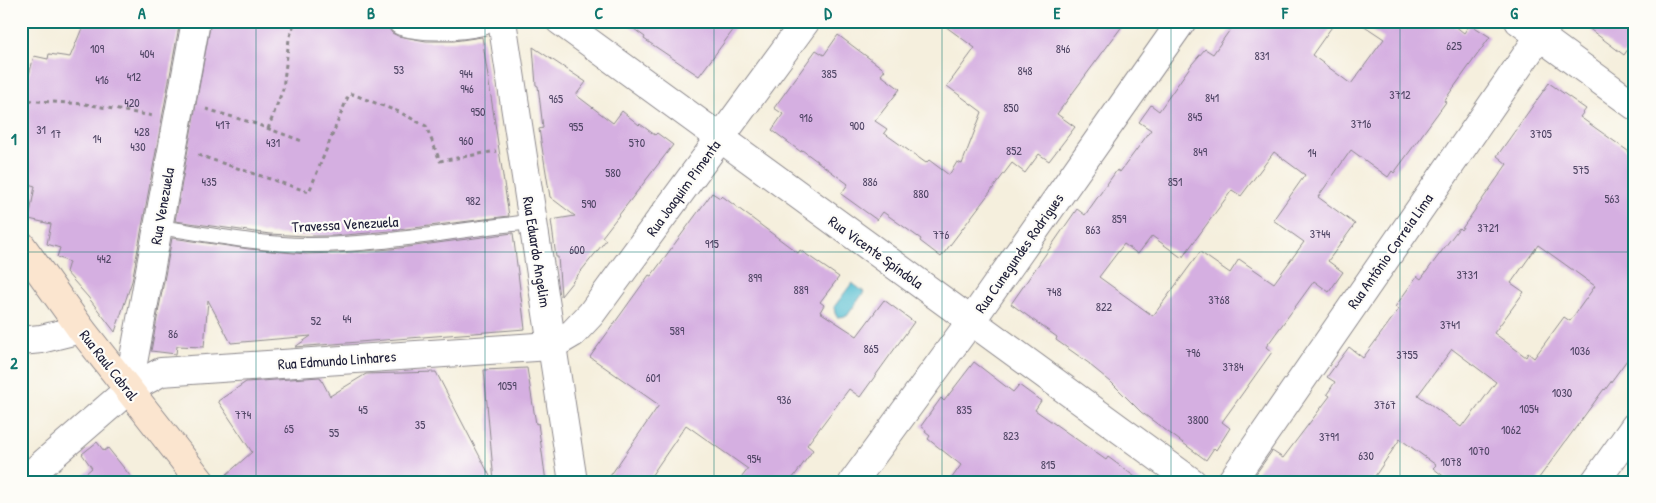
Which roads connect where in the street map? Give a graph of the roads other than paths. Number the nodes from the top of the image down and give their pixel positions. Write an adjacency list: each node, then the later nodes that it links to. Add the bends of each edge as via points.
1 (196, 21): 12 (street, Rua Venezuela)
2 (402, 21): 3 (street, via 427,25 464,25)
3 (482, 21)
4 (502, 21): 11 (street, Rua Eduardo Angelim)
5 (560, 21): 10 (street, Rua Vicente Spíndola)
6 (806, 21): 10 (street, Rua Joaquim Pimenta)
7 (1182, 21): 14 (street, Rua Cunegundes Rodrigues)
8 (1536, 26): 9 (street); 25 (street, Rua Antônio Correia Lima)
9 (1635, 106)
10 (720, 138): 14 (street, Rua Vicente Spíndola); 17 (street, Rua Joaquim Pimenta, via 591,314 573,333)
11 (532, 222): 12 (lane, Travessa Venezuela, via 381,240 306,244); 17 (street, Rua Eduardo Angelim)
12 (158, 227): 18 (street, Rua Venezuela)
13 (21, 245): 15 (main road, Rua Raul Cabral)
14 (971, 321): 23 (street, Rua Cunegundes Rodrigues); 24 (street, Rua Vicente Spíndola)
15 (81, 329): 16 (street, via 41,340); 18 (main road, Rua Raul Cabral)
16 (21, 341)
17 (551, 346): 18 (street, Rua Edmundo Linhares, via 161,372); 22 (street, Rua Eduardo Angelim)
18 (128, 390): 20 (street, Rua Edmundo Linhares); 21 (main road, Rua Raul Cabral)
19 (1635, 426): 26 (street)
20 (22, 482)
21 (201, 482)
22 (573, 482)
23 (853, 482)
24 (1192, 482)
25 (1231, 482)
26 (1595, 482)

